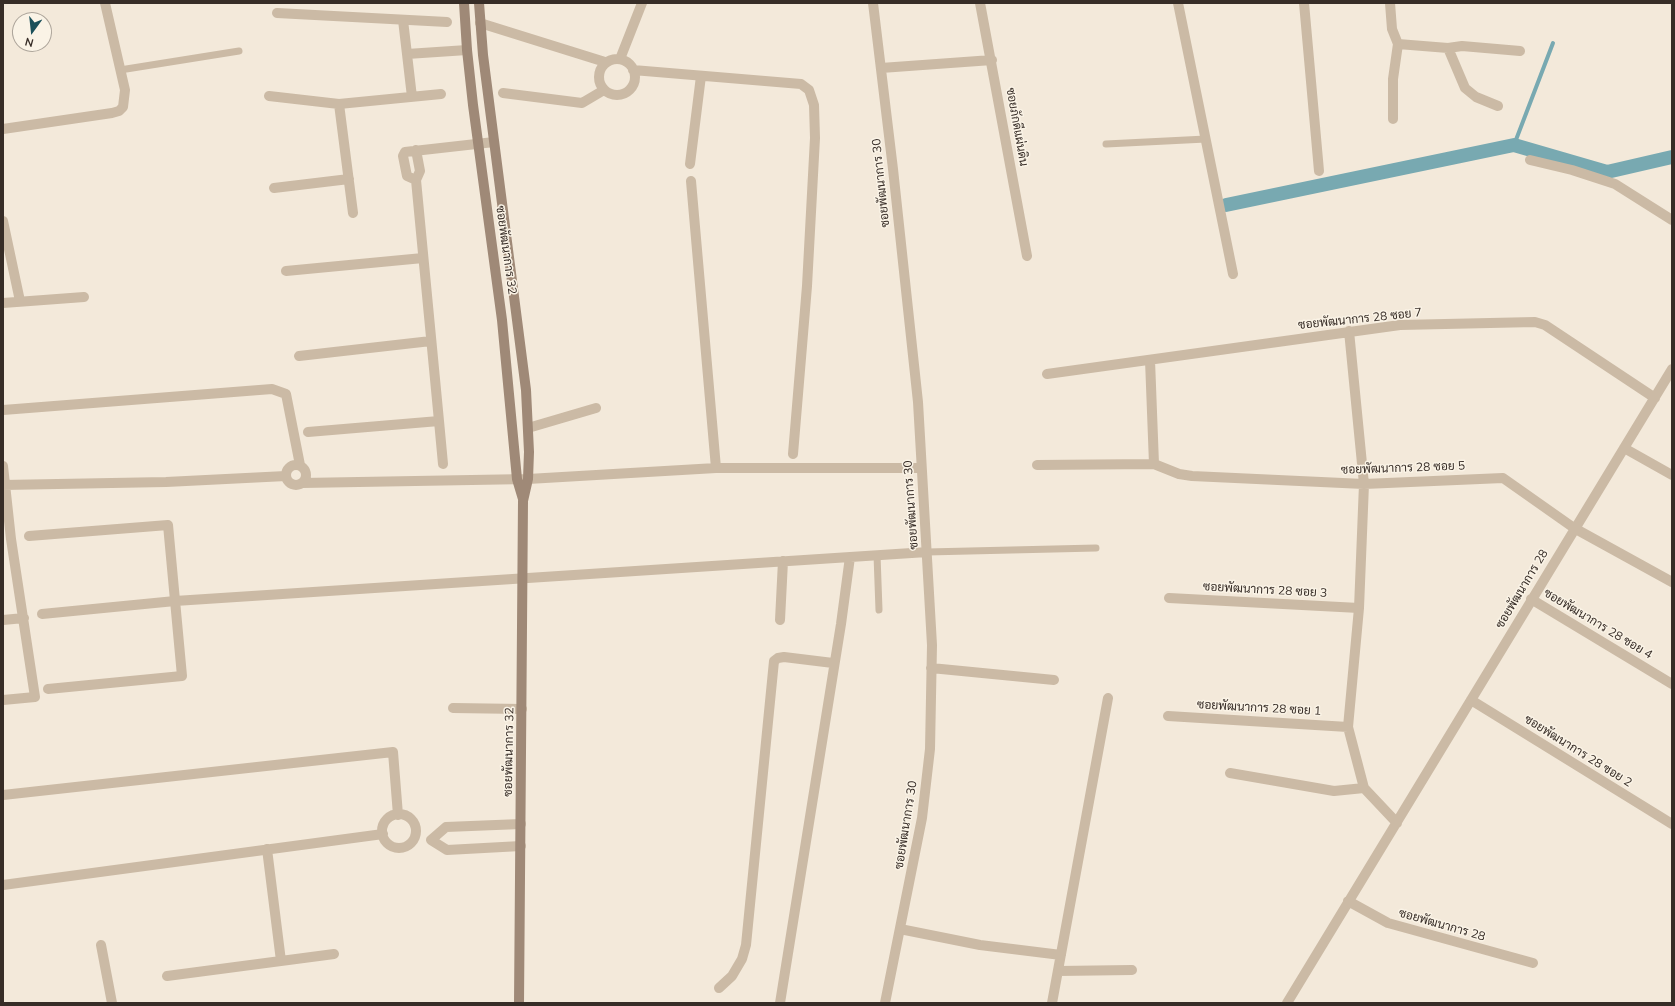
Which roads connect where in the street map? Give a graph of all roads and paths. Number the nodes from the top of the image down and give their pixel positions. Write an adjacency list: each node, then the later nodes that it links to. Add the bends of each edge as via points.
1 (104, 3): 24 (street)
2 (464, 3): 16 (street, ซอยพัฒนาการ 32)
3 (479, 3): 13 (street, ซอยพัฒนาการ 32)
4 (642, 3): 20 (street)
5 (873, 3): 23 (street, ซอยพัฒนาการ 30)
6 (980, 3): 21 (street, ซอยภักดีแผ่นดิน)
7 (1178, 3): 36 (street)
8 (1304, 3): 43 (street)
9 (1390, 3): 14 (street, via 1392,29)
10 (277, 13): 11 (street)
11 (403, 20): 12 (street); 19 (street)
12 (447, 22)
13 (480, 23): 22 (street); 37 (street, ซอยพัฒนาการ 32)
14 (1398, 44): 15 (street); 34 (street, via 1393,79)
15 (1448, 48): 18 (street, via 1462,46); 33 (street, via 1465,88 1476,97)
16 (467, 50): 19 (street); 38 (street, ซอยพัฒนาการ 32)
17 (239, 51): 24 (lane)
18 (1520, 51)
19 (407, 54): 31 (street)
20 (620, 59): 22 (street); 25 (street, via 631,65)
21 (992, 60): 23 (street); 51 (street, ซอยภักดีแผ่นดิน)
22 (605, 62): 27 (street, via 600,75 600,84)
23 (881, 68): 80 (street, ซอยพัฒนาการ 30, via 918,402)
24 (120, 70): 35 (street, via 125,100 119,111)
25 (633, 70): 26 (street); 27 (street, via 635,84 628,93 618,96)
26 (701, 76): 42 (street); 73 (street, via 801,84 809,90 814,105 815,138 808,262)
27 (604, 90): 28 (street, via 582,102)
28 (503, 93)
29 (441, 94): 31 (street)
30 (269, 96): 32 (street)
31 (412, 97): 32 (street)
32 (339, 104): 44 (street)
33 (1498, 106)
34 (1393, 119)
35 (3, 129)
36 (1206, 139): 39 (lane); 54 (street)
37 (494, 142): 38 (street); 58 (street, ซอยพัฒนาการ 32)
38 (478, 143): 40 (street); 59 (street, ซอยพัฒนาการ 32)
39 (1106, 144)
40 (416, 150): 45 (street, via 420,171); 45 (street, via 405,152 403,156 407,176)
41 (1530, 160): 49 (street, via 1615,184)
42 (690, 164)
43 (1319, 171)
44 (348, 179): 47 (street); 48 (street)
45 (416, 180): 52 (street)
46 (691, 180): 79 (street)
47 (274, 188)
48 (353, 213)
49 (1672, 220)
50 (3, 222): 56 (street)
51 (1027, 256)
52 (423, 258): 53 (street); 61 (street)
53 (286, 271)
54 (1233, 274)
55 (84, 297): 56 (street)
56 (20, 301): 57 (street)
57 (3, 303)
58 (518, 317): 59 (street); 70 (street, ซอยพัฒนาการ 32)
59 (502, 320): 83 (street, ซอยพัฒนาการ 32)
60 (1350, 331): 63 (street, ซอยพัฒนาการ 28 ซอย 7); 66 (street, ซอยพัฒนาการ 28 ซอย 7, via 1400,325 1540,323); 86 (street)
61 (431, 341): 62 (street); 69 (street)
62 (299, 356)
63 (1150, 360): 65 (street, ซอยพัฒนาการ 28 ซอย 7); 75 (street)
64 (1672, 369): 66 (street, ซอยพัฒนาการ 28)
65 (1047, 374)
66 (1655, 398): 72 (street, ซอยพัฒนาการ 28)
67 (596, 408): 70 (street)
68 (3, 410): 76 (street, via 272,389 286,394)
69 (439, 421): 71 (street); 74 (street)
70 (528, 428): 84 (street, ซอยพัฒนาการ 32)
71 (308, 432)
72 (1624, 448): 81 (street); 89 (street, ซอยพัฒนาการ 28)
73 (794, 454)
74 (443, 464)
75 (1154, 464): 77 (street); 86 (street, ซอยพัฒนาการ 28 ซอย 5, via 1174,473 1192,476)
76 (300, 465): 82 (street, via 290,466); 85 (street, via 306,473)
77 (1037, 465)
78 (3, 466): 87 (street)
79 (716, 468): 80 (street); 84 (street)
80 (921, 468): 93 (street, ซอยพัฒนาการ 30)
81 (1672, 475)
82 (286, 476): 85 (street, via 292,484); 87 (street, via 166,482)
83 (517, 479): 84 (street); 85 (street); 88 (street, ซอยพัฒนาการ 32)
84 (528, 479): 88 (street, ซอยพัฒนาการ 32)
85 (302, 483)
86 (1364, 484): 89 (street, ซอยพัฒนาการ 28 ซอย 5, via 1503,478); 102 (street)
87 (4, 485): 91 (street)
88 (523, 501): 97 (street, ซอยพัฒนาการ 32)
89 (1574, 528): 98 (street, ซอยพัฒนาการ 28 ซอย 5); 100 (street, ซอยพัฒนาการ 28)
90 (29, 536): 101 (street, via 168,525)
91 (7, 539): 105 (street)
92 (1096, 548): 93 (lane)
93 (927, 552): 94 (street); 109 (street, ซอยพัฒนาการ 30)
94 (877, 555): 95 (street); 103 (lane)
95 (850, 557): 96 (street); 108 (street)
96 (783, 561): 97 (street); 107 (street)
97 (523, 578): 101 (street); 117 (street, ซอยพัฒนาการ 32)
98 (1672, 582)
99 (1169, 598): 102 (street, ซอยพัฒนาการ 28 ซอย 3)
100 (1531, 599): 111 (street, ซอยพัฒนาการ 28 ซอย 4); 115 (street, ซอยพัฒนาการ 28)
101 (175, 600): 104 (street); 112 (street, via 182,676)
102 (1359, 608): 119 (street)
103 (879, 610)
104 (42, 614)
105 (24, 618): 106 (street); 114 (street, via 35,697)
106 (3, 620)
107 (780, 620)
108 (833, 663): 143 (street, via 784,657 774,661 746,945 742,959); 146 (street)
109 (931, 668): 110 (street); 134 (street, ซอยพัฒนาการ 30, via 930,749 923,811)
110 (1054, 680)
111 (1672, 684)
112 (48, 689)
113 (1108, 698): 137 (street)
114 (3, 700)
115 (1471, 700): 124 (street, ซอยพัฒนาการ 28); 126 (street, ซอยพัฒนาการ 28 ซอย 2)
116 (453, 708): 117 (street)
117 (522, 709): 125 (street, ซอยพัฒนาการ 32)
118 (1168, 716): 119 (street, ซอยพัฒนาการ 28 ซอย 1)
119 (1348, 727): 121 (street)
120 (1230, 773): 121 (street, via 1334,791)
121 (1364, 788): 124 (street)
122 (3, 795): 123 (street, via 393,752)
123 (398, 815): 127 (street, via 388,819); 128 (street, via 404,815 413,822)
124 (1397, 823): 133 (street, ซอยพัฒนาการ 28)
125 (521, 824): 129 (street, via 446,827); 130 (street, ซอยพัฒนาการ 32)
126 (1672, 824)
127 (383, 834): 128 (street, via 388,844 398,848 408,846); 131 (street)
128 (415, 837): 129 (street)
129 (431, 840): 130 (street, via 447,850)
130 (521, 846): 145 (street, ซอยพัฒนาการ 32)
131 (267, 849): 132 (street); 138 (street)
132 (3, 885)
133 (1348, 900): 139 (street, ซอยพัฒนาการ 28, via 1388,923); 149 (street, ซอยพัฒนาการ 28)
134 (900, 929): 137 (street, via 980,945); 147 (street, ซอยพัฒนาการ 30)
135 (101, 945): 144 (street)
136 (334, 954): 138 (street)
137 (1061, 955): 141 (street)
138 (281, 961): 142 (street)
139 (1532, 963)
140 (1132, 970): 141 (street)
141 (1058, 971): 148 (street)
142 (167, 976)
143 (719, 988)
144 (112, 1003)
145 (519, 1003)
146 (780, 1003)
147 (885, 1003)
148 (1052, 1003)
149 (1286, 1003)

